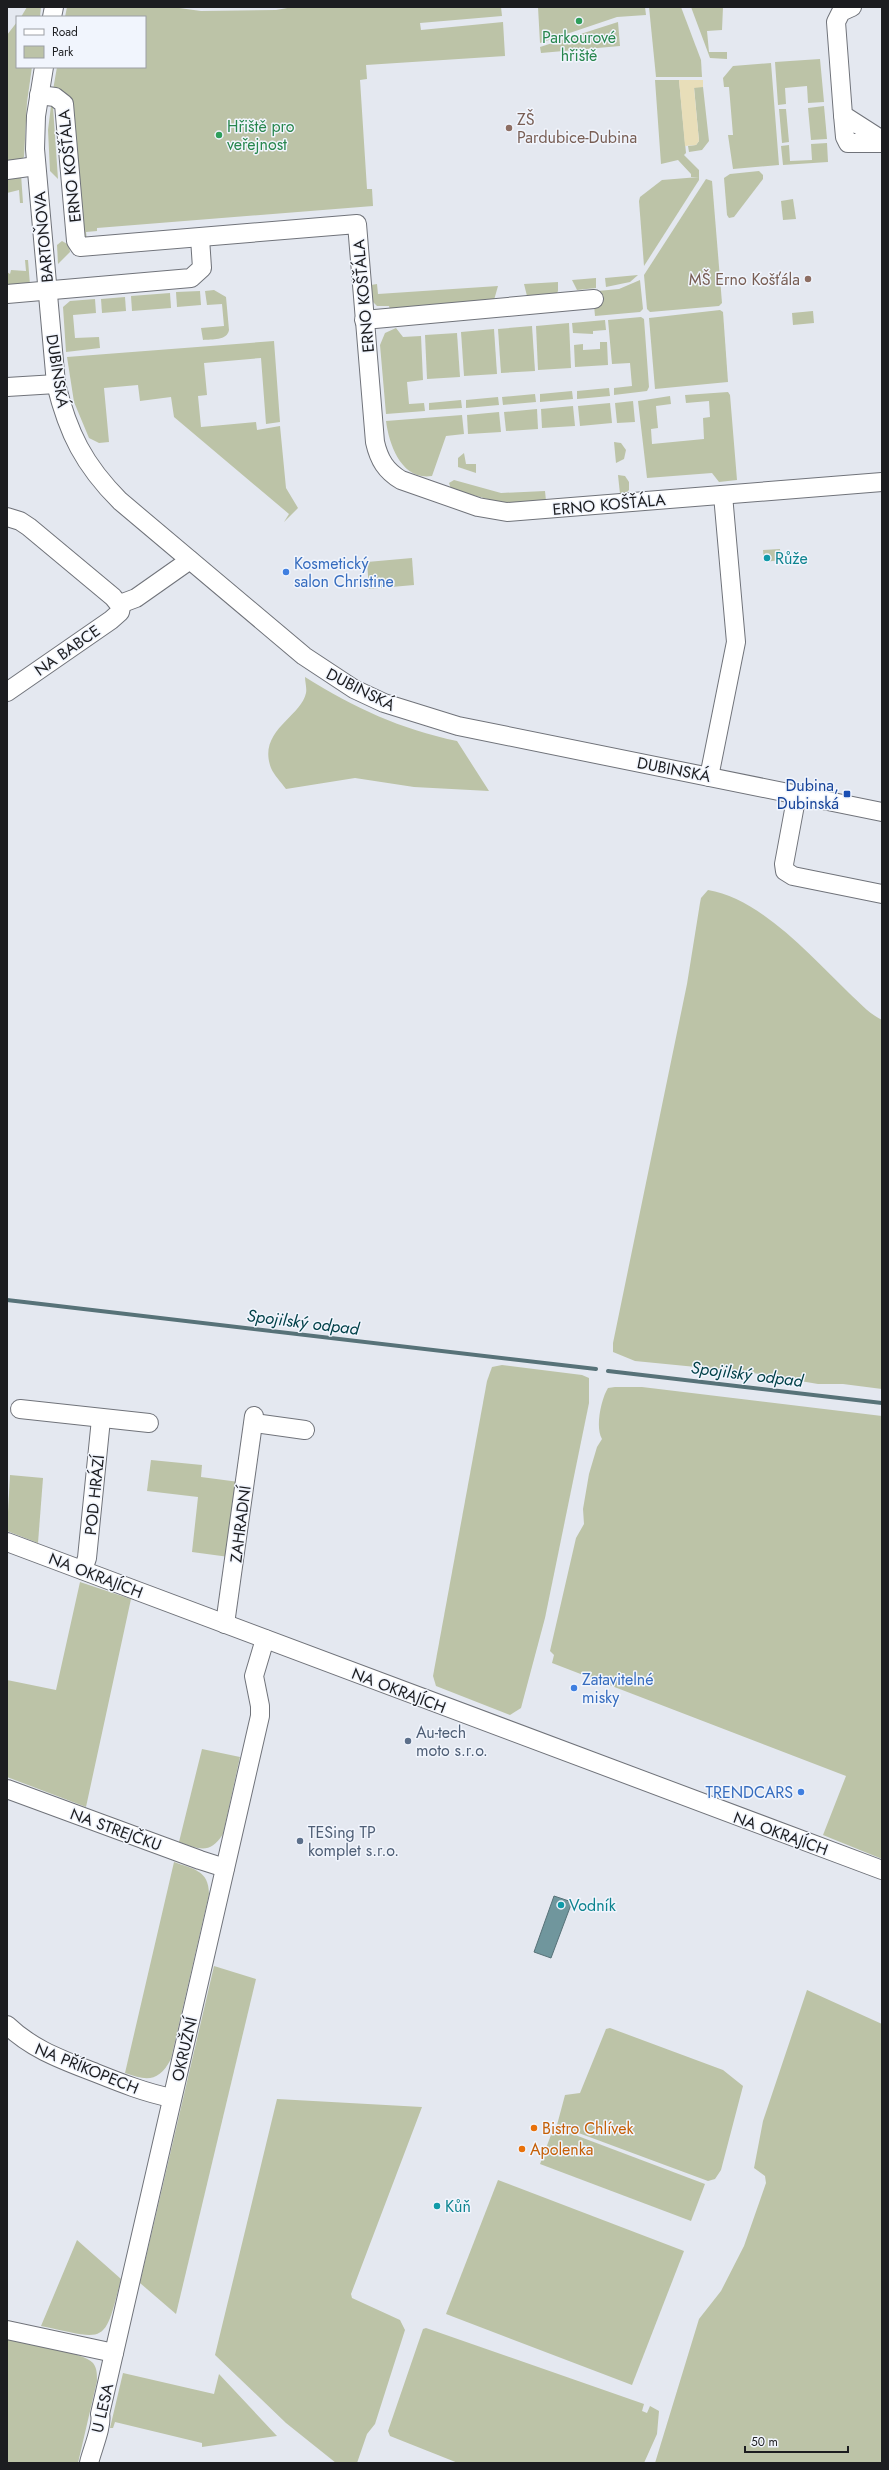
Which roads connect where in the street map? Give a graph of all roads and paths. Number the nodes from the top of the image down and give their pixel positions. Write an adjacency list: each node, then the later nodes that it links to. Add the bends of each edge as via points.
1 (852, 7): 4 (street, via 841,12 836,22 843,115)
2 (44, 68): 3 (street, BARTOŇOVA)
3 (39, 95): 5 (street, BARTOŇOVA); 7 (street, ERNO KOŠŤÁLA, via 55,97 64,104 76,241 80,247)
4 (882, 141)
5 (36, 166): 6 (street, ERNO KOŠŤÁLA); 8 (street, BARTOŇOVA)
6 (7, 170)
7 (200, 238): 8 (street, BARTOŇOVA, via 202,268 191,278); 11 (street, ERNO KOŠŤÁLA, via 357,224)
8 (48, 291): 9 (street); 12 (street, DUBINSKÁ)
9 (7, 294)
10 (594, 299): 11 (street)
11 (364, 320): 15 (street, ERNO KOŠŤÁLA, via 377,452 386,468 402,480 478,507 507,512)
12 (56, 384): 13 (street); 17 (street, DUBINSKÁ, via 68,427 93,472 120,501)
13 (7, 387)
14 (882, 482): 15 (street, ERNO KOŠŤÁLA)
15 (723, 495): 20 (street, via 736,642)
16 (7, 517): 18 (street, via 29,527)
17 (190, 560): 18 (street, via 140,595); 20 (street, DUBINSKÁ, via 319,667 354,689 384,703 458,726)
18 (120, 604): 19 (street, NA BABCE, via 120,612 111,620)
19 (7, 692)
20 (709, 777): 21 (street, DUBINSKÁ)
21 (797, 794): 22 (street, DUBINSKÁ); 23 (street, via 784,864 785,871 793,876)
22 (882, 812)
23 (882, 894)
24 (20, 1409): 25 (street)
25 (101, 1419): 26 (street); 29 (street, POD HRÁZÍ, via 88,1554)
26 (149, 1423)
27 (305, 1430): 30 (street, ZAHRADNÍ, via 254,1419)
28 (7, 1542): 29 (street, NA OKRAJÍCH)
29 (83, 1570): 30 (street, NA OKRAJÍCH)
30 (226, 1624): 31 (street, NA OKRAJÍCH)
31 (265, 1639): 33 (street, OKRUŽNÍ, via 254,1676 260,1716); 34 (street, NA OKRAJÍCH)
32 (7, 1789): 33 (street, NA STREJČKU)
33 (225, 1868): 36 (street, OKRUŽNÍ)
34 (882, 1870)
35 (7, 2025): 36 (street, NA PŘÍKOPECH, via 25,2042 48,2054 142,2091)
36 (172, 2098): 38 (street, OKRUŽNÍ)
37 (7, 2330): 38 (street)
38 (114, 2353): 39 (street, U LESA, via 100,2414 101,2425 96,2434)
39 (89, 2463)

